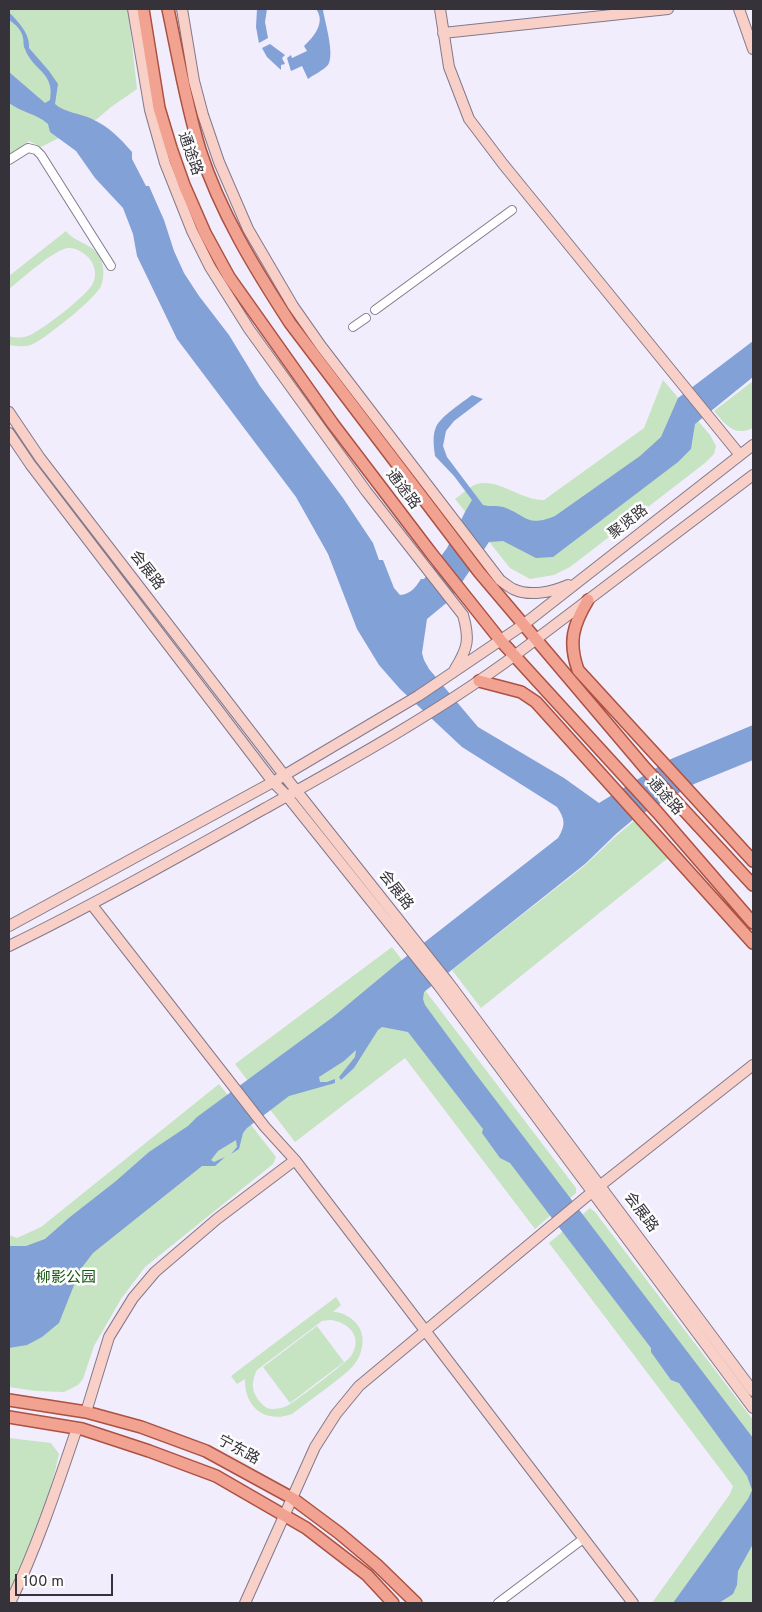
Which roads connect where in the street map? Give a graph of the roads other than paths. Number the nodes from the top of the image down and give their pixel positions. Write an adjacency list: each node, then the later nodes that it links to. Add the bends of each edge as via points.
1 (133, 9): 27 (street, via 152,119 164,163 192,231 210,267 249,329 366,491 463,615 468,632 466,650)
2 (143, 9): 25 (main road, 通途路, via 159,108 184,185 229,277 334,424)
3 (168, 9): 23 (main road, 通途路, via 186,98 201,151 230,222 265,284 290,323 447,531)
4 (182, 9): 21 (street, via 194,81 219,162 248,230 293,306 500,580 514,590 530,593 558,590)
5 (440, 9): 8 (street)
6 (668, 9): 8 (street)
7 (739, 9): 9 (street)
8 (443, 33): 19 (street, via 449,67 468,119)
9 (753, 48)
10 (9, 160): 12 (street, via 28,148 41,155)
11 (512, 210): 13 (street)
12 (111, 266)
13 (375, 310)
14 (366, 318): 15 (street)
15 (354, 327)
16 (9, 412): 29 (street, 会展路, via 40,458)
17 (9, 433): 30 (street, 会展路)
18 (753, 445): 19 (street, 聚贤路)
19 (740, 455): 21 (street, 聚贤路)
20 (753, 475): 22 (street)
21 (580, 580): 23 (street, 聚贤路)
22 (588, 600): 24 (street); 33 (main road, via 574,626 572,643 578,670)
23 (523, 625): 24 (main road, 通途路); 25 (street, 聚贤路)
24 (535, 639): 26 (street); 34 (main road, 通途路, via 645,768)
25 (501, 641): 26 (main road, 通途路); 27 (street, 聚贤路)
26 (514, 656): 28 (street); 36 (main road, 通途路, via 629,780)
27 (453, 673): 29 (street, 聚贤路)
28 (480, 681): 31 (street); 38 (main road, via 521,692 536,702)
29 (284, 775): 30 (street, 聚贤路); 31 (street, 会展路)
30 (273, 782): 32 (street, 会展路); 37 (street, 聚贤路)
31 (298, 790): 32 (street); 40 (street, 会展路)
32 (287, 796): 35 (street); 40 (street, 会展路)
33 (753, 861)
34 (753, 886)
35 (92, 905): 39 (street); 43 (street, via 265,1127)
36 (753, 924)
37 (9, 926)
38 (753, 943)
39 (9, 946)
40 (413, 946): 41 (street, 会展路)
41 (443, 984): 44 (street, 会展路); 45 (street, 会展路)
42 (753, 1065): 44 (street)
43 (295, 1160): 46 (street); 50 (street, via 217,1219 155,1272 133,1298 109,1337)
44 (601, 1186): 45 (street); 47 (street, 会展路)
45 (592, 1192): 46 (street); 49 (street, 会展路)
46 (424, 1331): 53 (street, via 359,1386 343,1406 315,1447); 55 (street)
47 (753, 1391)
48 (9, 1400): 50 (main road, 宁东路)
49 (753, 1408)
50 (86, 1412): 53 (main road, 宁东路, via 141,1427 206,1451)
51 (9, 1417): 52 (main road)
52 (77, 1428): 54 (main road, via 216,1476); 56 (street, via 24,1574)
53 (292, 1498): 54 (street); 59 (main road, 宁东路, via 378,1565)
54 (284, 1515): 57 (street); 58 (main road, via 306,1528 367,1576)
55 (583, 1539): 60 (street); 61 (street)
56 (10, 1603)
57 (245, 1603)
58 (392, 1603)
59 (416, 1603)
60 (498, 1603)
61 (632, 1603)

